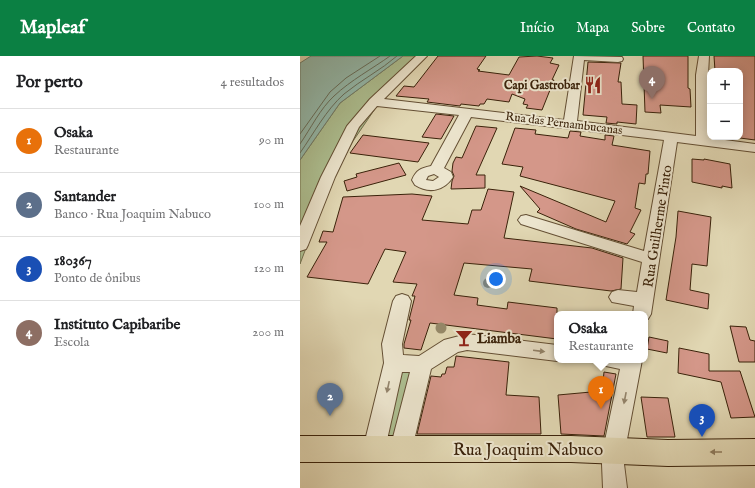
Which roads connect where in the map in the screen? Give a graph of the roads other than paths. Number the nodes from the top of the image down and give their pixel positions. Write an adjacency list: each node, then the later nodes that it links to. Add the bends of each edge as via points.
1 (413, 56): 13 (street, via 366,102 347,125)
2 (422, 56): 6 (street)
3 (579, 56): 5 (street); 8 (street)
4 (704, 56): 10 (street)
5 (618, 59)
6 (374, 102): 7 (street, Rua das Pernambucanas); 15 (street, via 353,126 343,145)
7 (467, 112): 8 (street, Rua das Pernambucanas); 12 (street)
8 (570, 124): 9 (street, Rua das Pernambucanas)
9 (671, 137): 10 (street, Rua das Pernambucanas); 16 (street, Rua Guilherme Pinto)
10 (704, 141): 11 (street, Rua das Pernambucanas)
11 (755, 148)
12 (436, 170)
13 (300, 218)
14 (526, 220): 16 (street)
15 (300, 245)
16 (651, 259): 19 (street, Rua Guilherme Pinto)
17 (618, 296): 19 (street)
18 (402, 301): 21 (street, via 392,344)
19 (643, 307)
20 (554, 353): 23 (street, one-way to 20, via 435,354 459,343 472,342)
21 (394, 363): 23 (street); 25 (street, one-way to 25)
22 (626, 363): 27 (street, one-way to 27)
23 (422, 364): 26 (street)
24 (300, 449): 25 (main road, Rua Joaquim Nabuco)
25 (374, 449): 26 (main road, Rua Joaquim Nabuco)
26 (401, 449): 27 (main road, Rua Joaquim Nabuco)
27 (614, 450): 28 (main road, Rua Joaquim Nabuco, one-way to 27); 29 (street)
28 (755, 452)
29 (615, 488)

